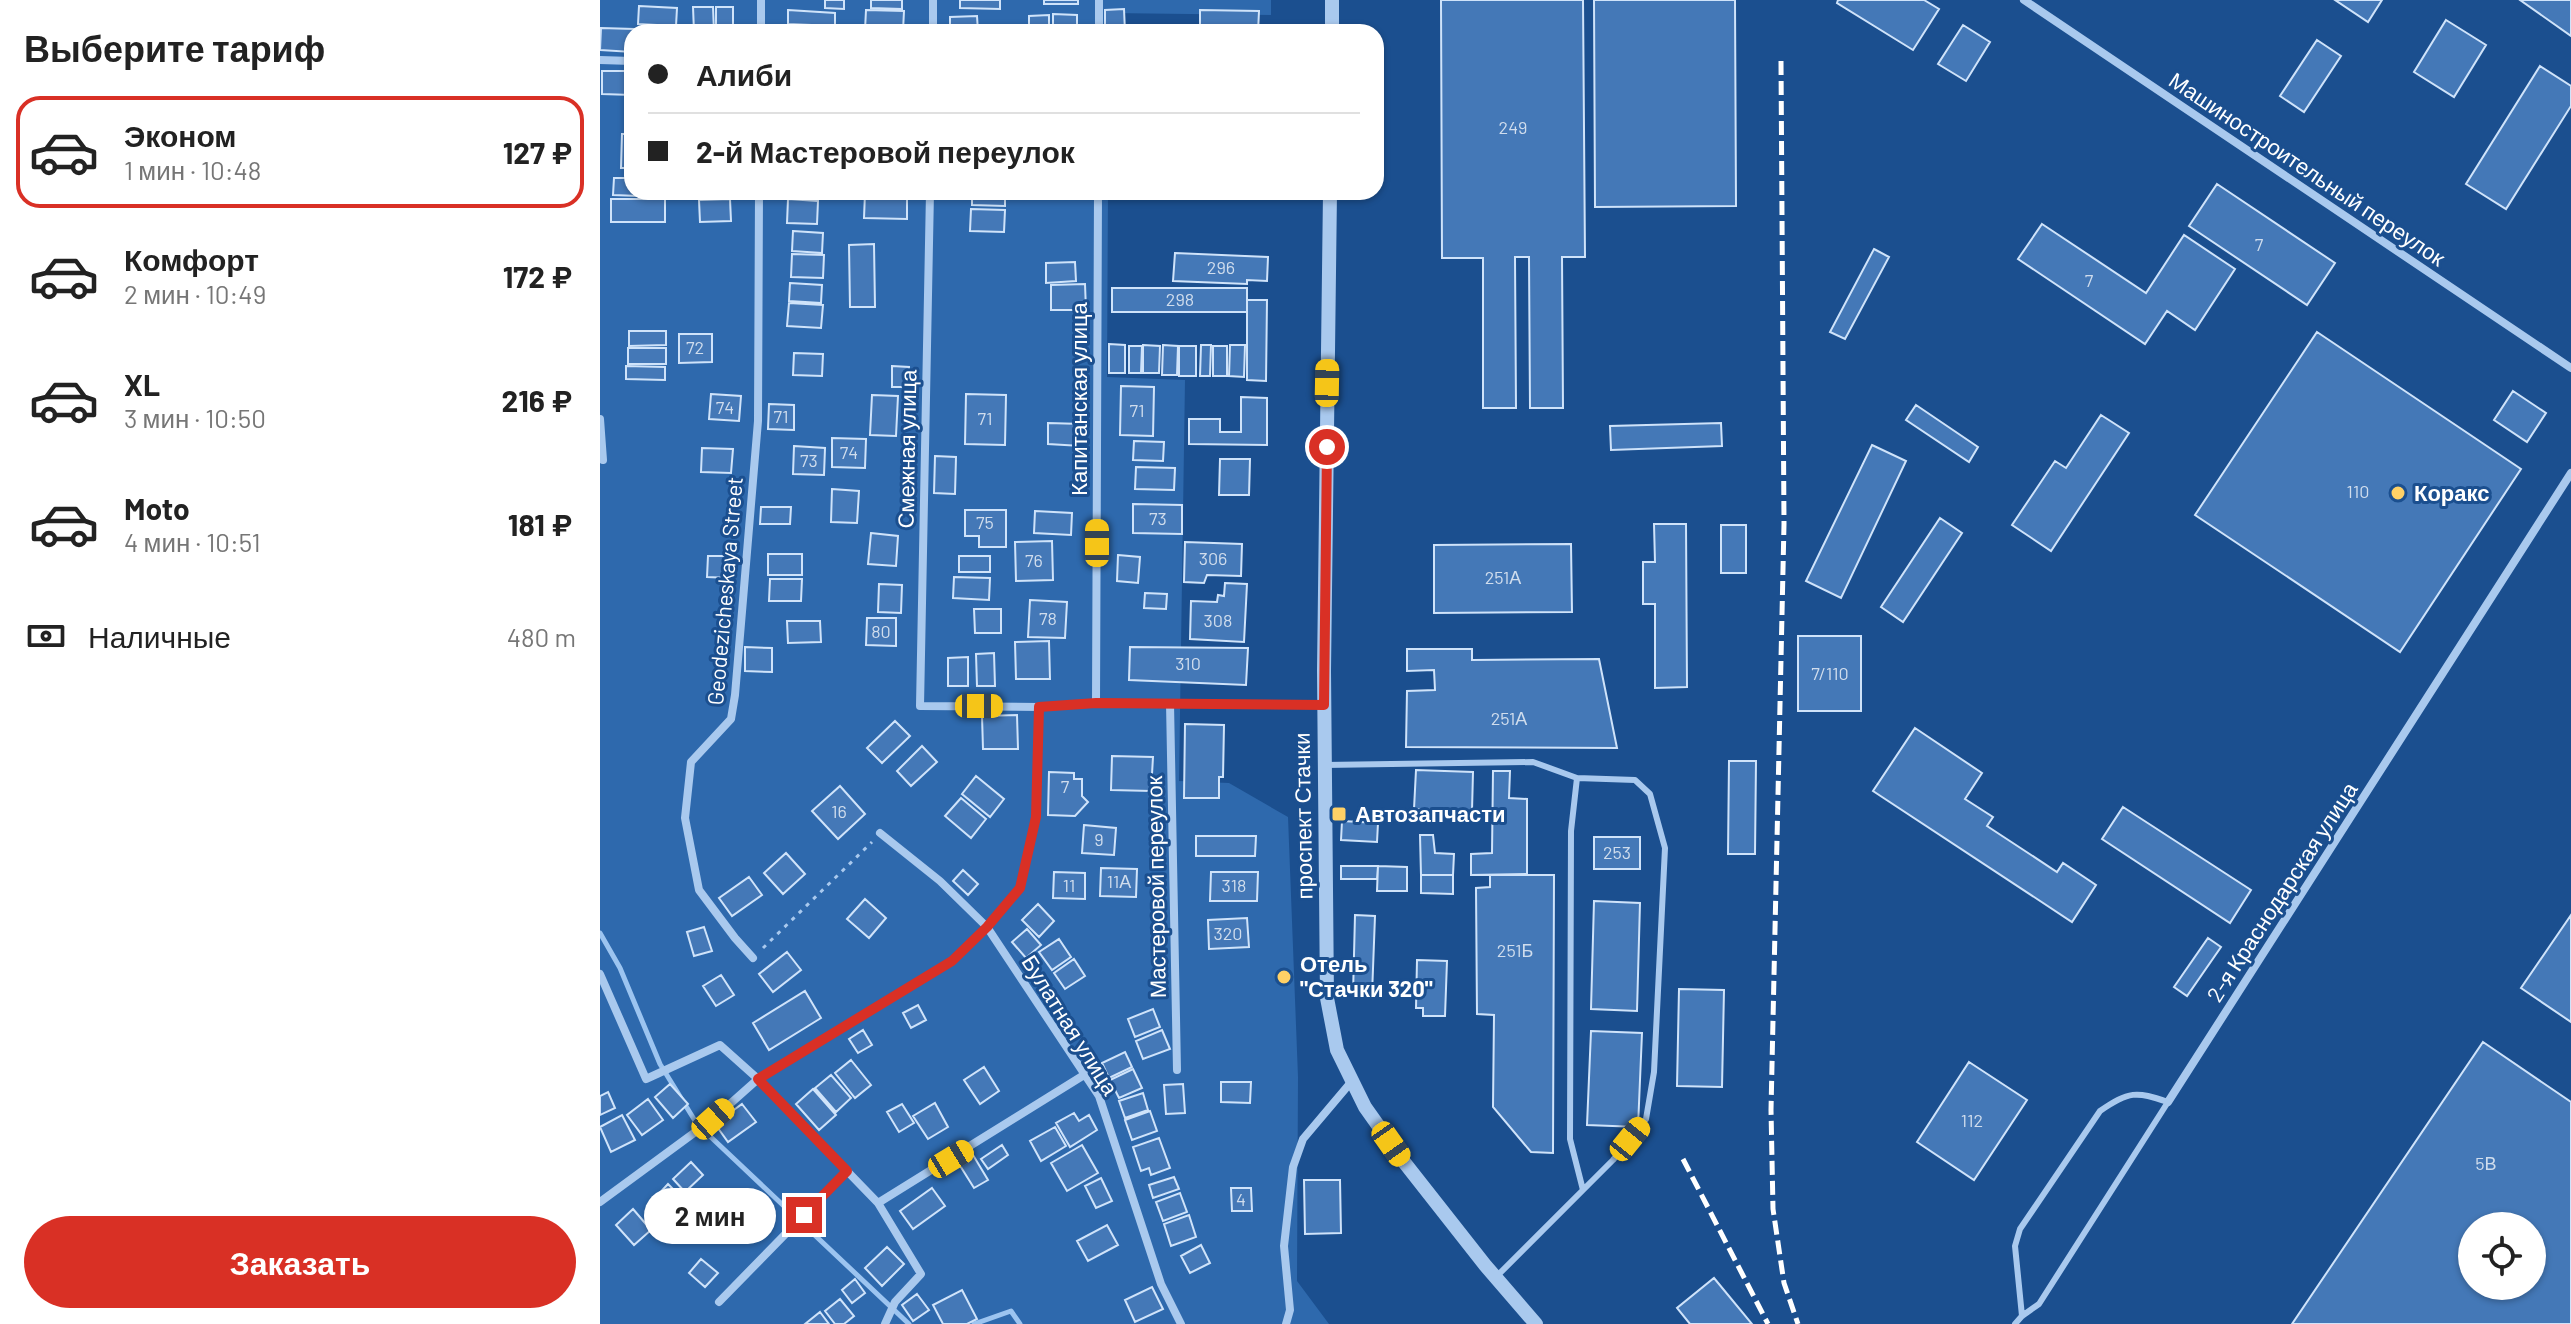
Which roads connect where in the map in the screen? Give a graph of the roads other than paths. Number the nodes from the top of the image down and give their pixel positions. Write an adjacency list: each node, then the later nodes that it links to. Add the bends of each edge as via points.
1 (761, 0): 6 (street)
2 (933, 0): 7 (street)
3 (1099, 0): 8 (street)
4 (1332, 0): 9 (street)
5 (2024, 0): 16 (street, Машиностроительный переулок)
6 (761, 24)
7 (933, 24)
8 (1099, 24)
9 (1332, 24)
10 (600, 60): 11 (street)
11 (624, 61)
12 (759, 200): 28 (street, Geodezicheskaya Street, via 758,421 735,695 731,719 691,762 685,818 699,890)
13 (930, 200): 23 (street, Смежная улица, via 920,706)
14 (1098, 200): 20 (street, Капитанская улица)
15 (1330, 200): 22 (street, проспект Стачки)
16 (2571, 368)
17 (600, 419): 18 (street)
18 (603, 460)
19 (2571, 473): 36 (street, 2-я Краснодарская улица)
20 (1096, 703): 21 (street); 23 (street)
21 (1170, 703): 22 (street); 32 (street, Мастеровой переулок)
22 (1324, 705): 24 (street, проспект Стачки)
23 (1039, 707): 27 (street, via 1036,817 1020,888)
24 (1324, 765): 25 (lane, via 1533,762); 35 (street, проспект Стачки, via 1327,998 1337,1050)
25 (1577, 778): 38 (lane, via 1571,831 1570,1139); 38 (lane, via 1635,780 1650,794 1665,848 1654,1072 1646,1119)
26 (880, 833): 27 (street, Булатная улица)
27 (987, 927): 33 (street, Булатная улица); 34 (street, via 952,961)
28 (753, 958)
29 (600, 974): 30 (street)
30 (610, 1001): 31 (street); 34 (street, via 646,1079 720,1045)
31 (600, 1003)
32 (1177, 1070)
33 (1084, 1075): 40 (street); 45 (street, Булатная улица, via 1099,1096 1161,1284)
34 (758, 1079): 37 (street); 39 (street)
35 (1352, 1081): 41 (street, проспект Стачки, via 1404,1162); 46 (street, via 1303,1139 1293,1167 1284,1246 1290,1310)
36 (2168, 1102): 43 (lane, 2-я Краснодарская улица, via 2039,1304); 43 (lane, via 2140,1093 2116,1100 2091,1124 2020,1229 2015,1246)
37 (847, 1171): 40 (street); 42 (street)
38 (1583, 1190): 41 (lane)
39 (600, 1202)
40 (878, 1203): 44 (street, via 921,1274 895,1302)
41 (1496, 1277): 47 (street, проспект Стачки)
42 (719, 1302)
43 (2022, 1316): 48 (lane, 2-я Краснодарская улица)
44 (885, 1324)
45 (1181, 1324)
46 (1286, 1324)
47 (1536, 1324)
48 (2015, 1324)

